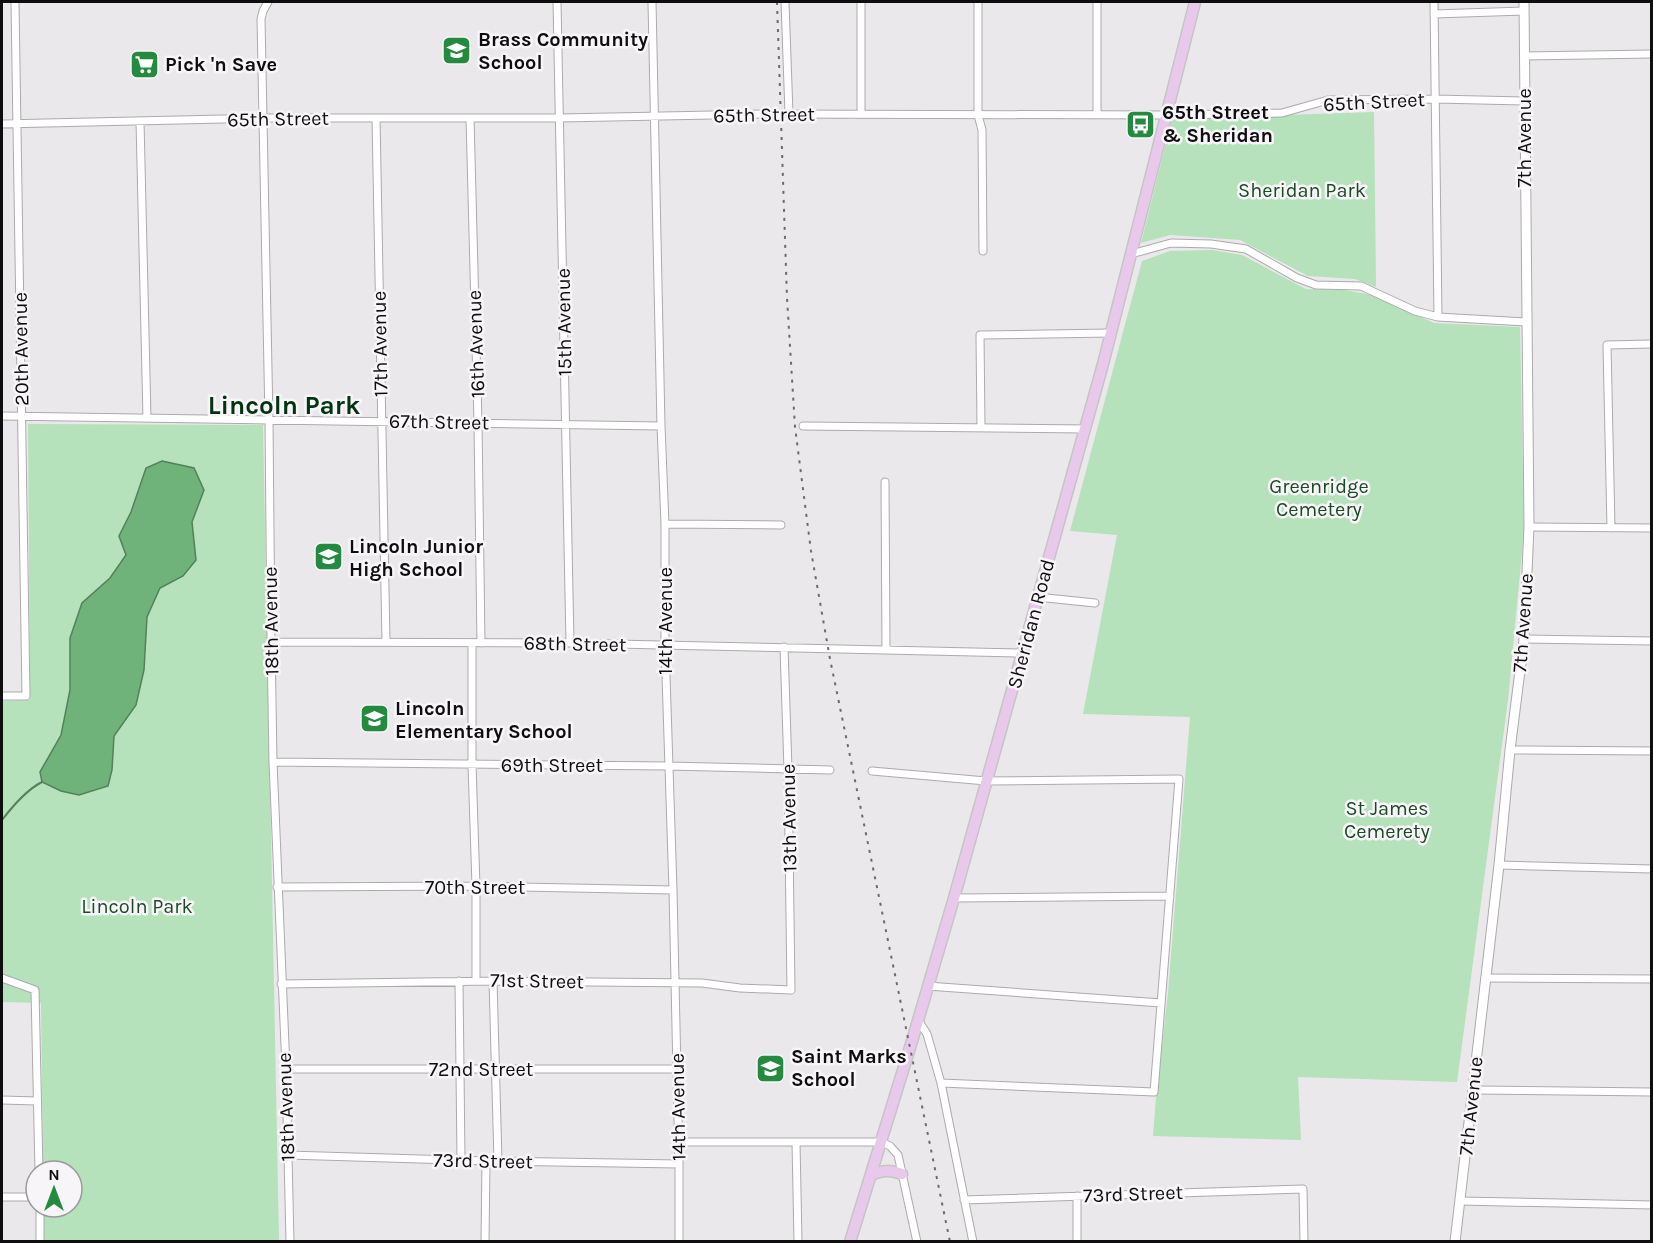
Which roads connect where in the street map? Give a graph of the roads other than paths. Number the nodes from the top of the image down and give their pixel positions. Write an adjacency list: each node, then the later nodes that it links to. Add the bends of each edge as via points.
1 (15, 2): 28 (street, 20th Avenue)
2 (268, 2): 23 (street, 18th Avenue, via 261,19)
3 (557, 2): 26 (street, 15th Avenue)
4 (652, 2): 22 (street, 14th Avenue)
5 (785, 2): 17 (street)
6 (861, 2): 18 (street)
7 (978, 2): 19 (street)
8 (1097, 2): 20 (street)
9 (1195, 2): 21 (main road, Sheridan Road)
10 (1434, 2): 12 (street)
11 (1524, 6): 12 (street); 14 (street, 7th Avenue)
12 (1434, 14): 15 (street)
13 (1652, 54): 14 (street)
14 (1524, 56): 16 (street, 7th Avenue)
15 (1435, 99): 16 (street, 65th Street); 21 (street, 65th Street, via 1328,100 1282,113); 32 (street)
16 (1524, 101): 33 (street, 7th Avenue)
17 (789, 114): 18 (street, 65th Street); 22 (street, 65th Street)
18 (861, 114): 19 (street, 65th Street)
19 (978, 115): 20 (street, 65th Street); 30 (street, via 982,130)
20 (1097, 115): 21 (street, 65th Street)
21 (1167, 115): 31 (main road, Sheridan Road)
22 (653, 116): 26 (street, 65th Street); 43 (street, 14th Avenue)
23 (264, 118): 24 (street, 65th Street); 27 (street, 65th Street); 39 (street, 18th Avenue)
24 (376, 118): 25 (street, 65th Street); 40 (street, 17th Avenue)
25 (470, 118): 26 (street, 65th Street); 41 (street, 16th Avenue)
26 (560, 118): 42 (street, 15th Avenue)
27 (140, 121): 28 (street, 65th Street); 38 (street)
28 (17, 123): 29 (street, 65th Street); 37 (street, 20th Avenue)
29 (2, 124)
30 (983, 250)
31 (1131, 254): 32 (street, via 1171,243 1246,249 1316,285 1361,286); 34 (main road, Sheridan Road)
32 (1438, 317): 33 (street)
33 (1526, 322): 50 (street, 7th Avenue)
34 (1112, 333): 45 (street, via 980,335); 46 (main road, Sheridan Road)
35 (1652, 344): 51 (street, via 1607,345)
36 (2, 416): 37 (street, 67th Street)
37 (22, 416): 38 (street, 67th Street); 66 (street, 20th Avenue, via 26,696)
38 (147, 418): 39 (street, 67th Street)
39 (269, 420): 40 (street, 67th Street); 57 (street, 18th Avenue)
40 (382, 422): 41 (street, 67th Street); 58 (street, 17th Avenue)
41 (478, 423): 42 (street, 67th Street); 60 (street, 16th Avenue)
42 (565, 424): 43 (street, 67th Street); 61 (street, 15th Avenue)
43 (661, 426): 48 (street, 14th Avenue)
44 (803, 426): 45 (street)
45 (981, 427): 46 (street)
46 (1086, 429): 53 (main road, Sheridan Road)
47 (885, 482): 64 (street)
48 (665, 524): 49 (street); 62 (street, 14th Avenue)
49 (781, 525)
50 (1529, 527): 51 (street); 55 (street, 7th Avenue)
51 (1611, 528): 52 (street)
52 (1652, 528)
53 (1037, 597): 54 (street); 65 (main road, Sheridan Road)
54 (1095, 603)
55 (1524, 639): 56 (street); 67 (street, 7th Avenue)
56 (1652, 640)
57 (271, 642): 58 (street, 68th Street); 69 (street, 18th Avenue)
58 (387, 642): 59 (street, 68th Street)
59 (472, 643): 60 (street, 68th Street); 70 (street)
60 (481, 643): 61 (street, 68th Street)
61 (570, 643): 62 (street, 68th Street)
62 (665, 645): 63 (street, 68th Street); 71 (street, 14th Avenue)
63 (784, 647): 64 (street, 68th Street); 72 (street, 13th Avenue)
64 (886, 649): 65 (street, 68th Street)
65 (1023, 653): 75 (main road, Sheridan Road)
66 (2, 696)
67 (1510, 750): 68 (street); 76 (street, 7th Avenue)
68 (1652, 751)
69 (273, 762): 70 (street, 69th Street); 79 (street, 18th Avenue)
70 (472, 765): 71 (street, 69th Street); 78 (street)
71 (668, 766): 72 (street, 69th Street); 80 (street, 14th Avenue)
72 (788, 769): 73 (street, 69th Street); 92 (street, 13th Avenue)
73 (830, 770)
74 (872, 771): 75 (street)
75 (987, 781): 81 (street, via 1179,779); 82 (main road, Sheridan Road)
76 (1499, 865): 77 (street); 84 (street, 7th Avenue)
77 (1652, 869)
78 (476, 886): 79 (street, 70th Street); 80 (street, 70th Street); 87 (street)
79 (277, 887): 90 (street, 18th Avenue)
80 (673, 890): 89 (street, 14th Avenue)
81 (1170, 896): 82 (street); 93 (street)
82 (954, 898): 91 (main road, Sheridan Road)
83 (2, 978): 103 (street, via 35,990)
84 (1485, 978): 85 (street); 100 (street, 7th Avenue)
85 (1652, 979)
86 (459, 981): 87 (street, 71st Street); 90 (street, 71st Street); 96 (street)
87 (476, 981): 88 (street, 71st Street)
88 (493, 981): 89 (street, 71st Street); 97 (street)
89 (675, 983): 92 (street, 71st Street); 98 (street, 14th Avenue)
90 (281, 984): 95 (street, 18th Avenue)
91 (927, 986): 93 (street); 94 (main road, Sheridan Road)
92 (791, 990)
93 (1161, 1003): 99 (street, via 1154,1092)
94 (918, 1020): 99 (street, via 927,1034); 106 (main road, Sheridan Road)
95 (286, 1069): 96 (street, 72nd Street); 107 (street, 18th Avenue)
96 (460, 1069): 97 (street, 72nd Street); 109 (street)
97 (496, 1069): 98 (street, 72nd Street); 111 (street)
98 (677, 1069): 104 (street, 14th Avenue)
99 (940, 1083): 118 (street)
100 (1473, 1090): 101 (street); 119 (street, 7th Avenue)
101 (1652, 1092)
102 (2, 1100): 103 (street)
103 (37, 1101): 108 (street)
104 (678, 1142): 105 (street); 112 (street, 14th Avenue)
105 (796, 1142): 106 (street); 126 (street)
106 (881, 1142): 113 (street, via 898,1155); 114 (main road, Sheridan Road)
107 (288, 1155): 109 (street, 73rd Street); 123 (street, 18th Avenue)
108 (39, 1159)
109 (461, 1160): 110 (street, 73rd Street)
110 (486, 1161): 111 (street, 73rd Street); 124 (street)
111 (498, 1161): 112 (street, 73rd Street)
112 (679, 1164): 125 (street, 14th Avenue)
113 (902, 1174): 114 (main road, via 882,1170); 128 (street)
114 (871, 1175): 127 (main road, Sheridan Road)
115 (1077, 1196): 118 (street, 73rd Street); 130 (street); 131 (street, 73rd Street, via 1303,1189)
116 (2, 1197): 117 (street)
117 (24, 1197)
118 (964, 1200): 129 (street)
119 (1460, 1201): 120 (street); 132 (street, 7th Avenue)
120 (1652, 1205)
121 (40, 1219): 122 (street)
122 (40, 1242)
123 (290, 1242)
124 (485, 1242)
125 (679, 1242)
126 (798, 1242)
127 (850, 1242)
128 (917, 1242)
129 (973, 1242)
130 (1077, 1242)
131 (1304, 1242)
132 (1455, 1242)

